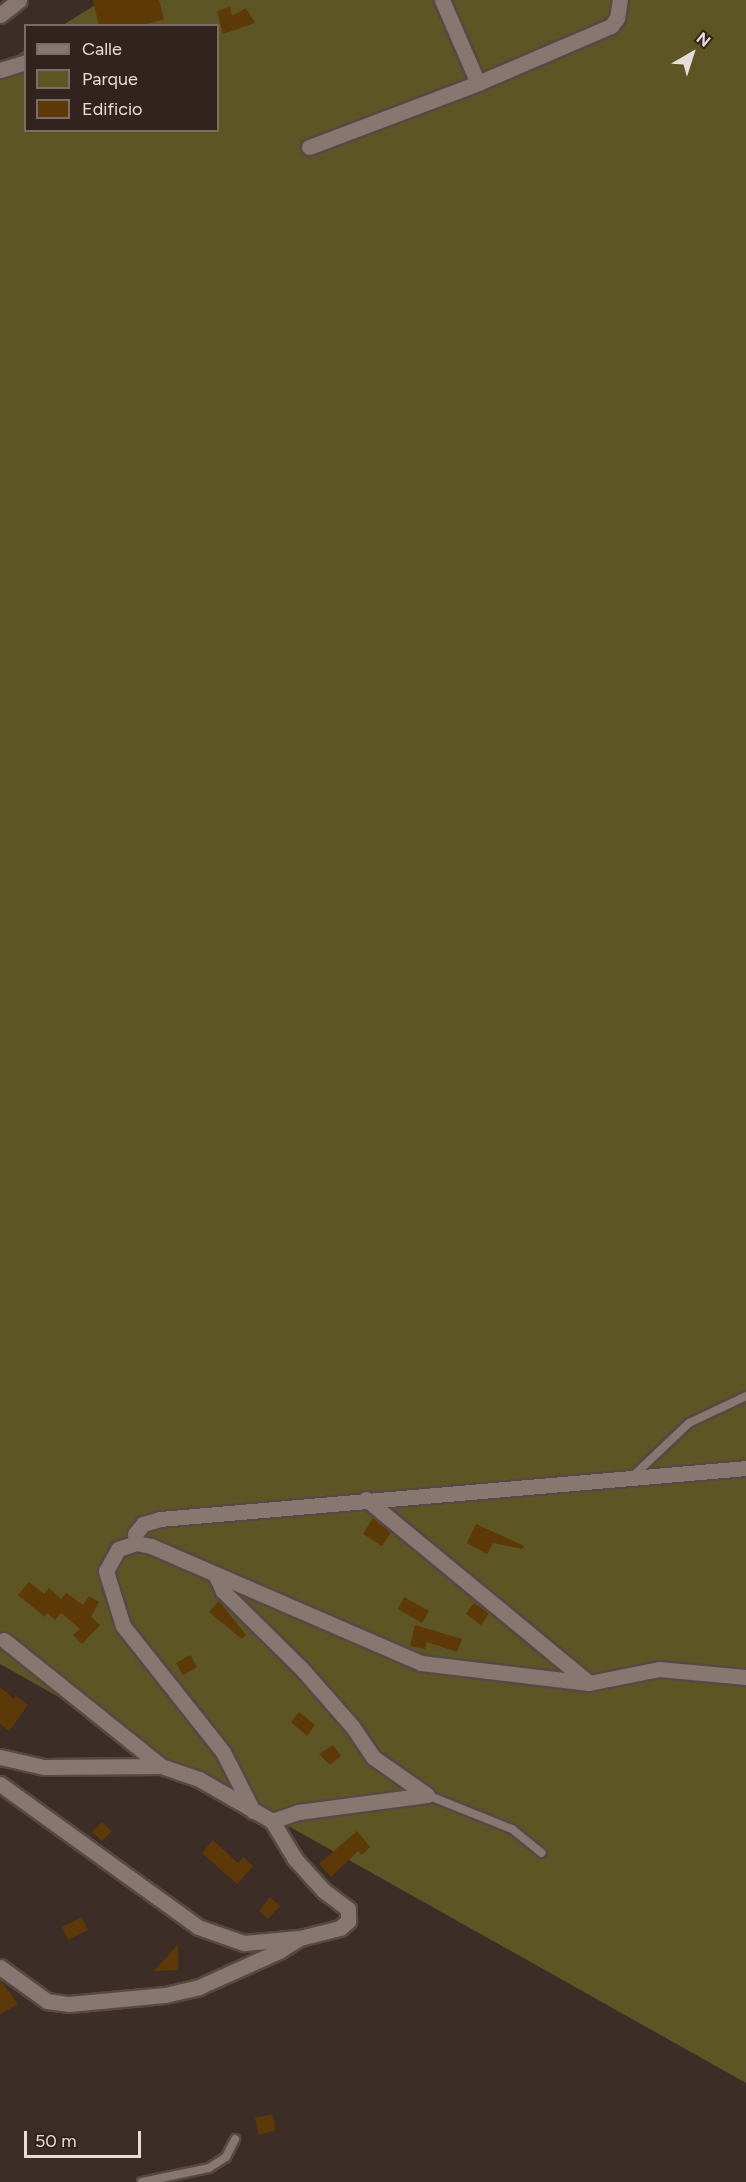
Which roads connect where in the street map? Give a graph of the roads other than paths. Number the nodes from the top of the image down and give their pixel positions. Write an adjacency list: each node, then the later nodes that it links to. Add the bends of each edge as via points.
1 (19, 0): 4 (street)
2 (442, 0): 7 (street)
3 (620, 0): 7 (street, via 617,18 611,26)
4 (0, 15)
5 (24, 63): 6 (street)
6 (0, 70)
7 (478, 83): 8 (street)
8 (309, 147)
9 (746, 1396): 11 (lane, via 689,1423)
10 (746, 1468): 11 (street)
11 (632, 1477): 12 (street)
12 (366, 1499): 13 (street, via 160,1519 143,1524 135,1534); 17 (street)
13 (136, 1543): 14 (street); 22 (street, via 118,1549 106,1571 123,1626 223,1752)
14 (215, 1574): 17 (street, via 421,1663); 21 (street, via 223,1591 301,1668 352,1726 373,1757)
15 (4, 1640): 19 (street)
16 (746, 1677): 17 (street, via 659,1669)
17 (589, 1683)
18 (0, 1757): 19 (street, via 44,1767)
19 (161, 1766): 22 (street, via 199,1779)
20 (0, 1784): 25 (street, via 198,1928 244,1942)
21 (427, 1795): 23 (street, via 298,1812); 24 (lane, via 512,1829)
22 (253, 1811): 23 (street)
23 (272, 1821): 25 (street, via 295,1859 323,1890 348,1909 348,1921 339,1928)
24 (542, 1853)
25 (300, 1938): 26 (street, via 208,1983 165,1995 58,2003 20,1984)
26 (0, 1966)
27 (235, 2139): 28 (lane, via 217,2164)
28 (142, 2182)

